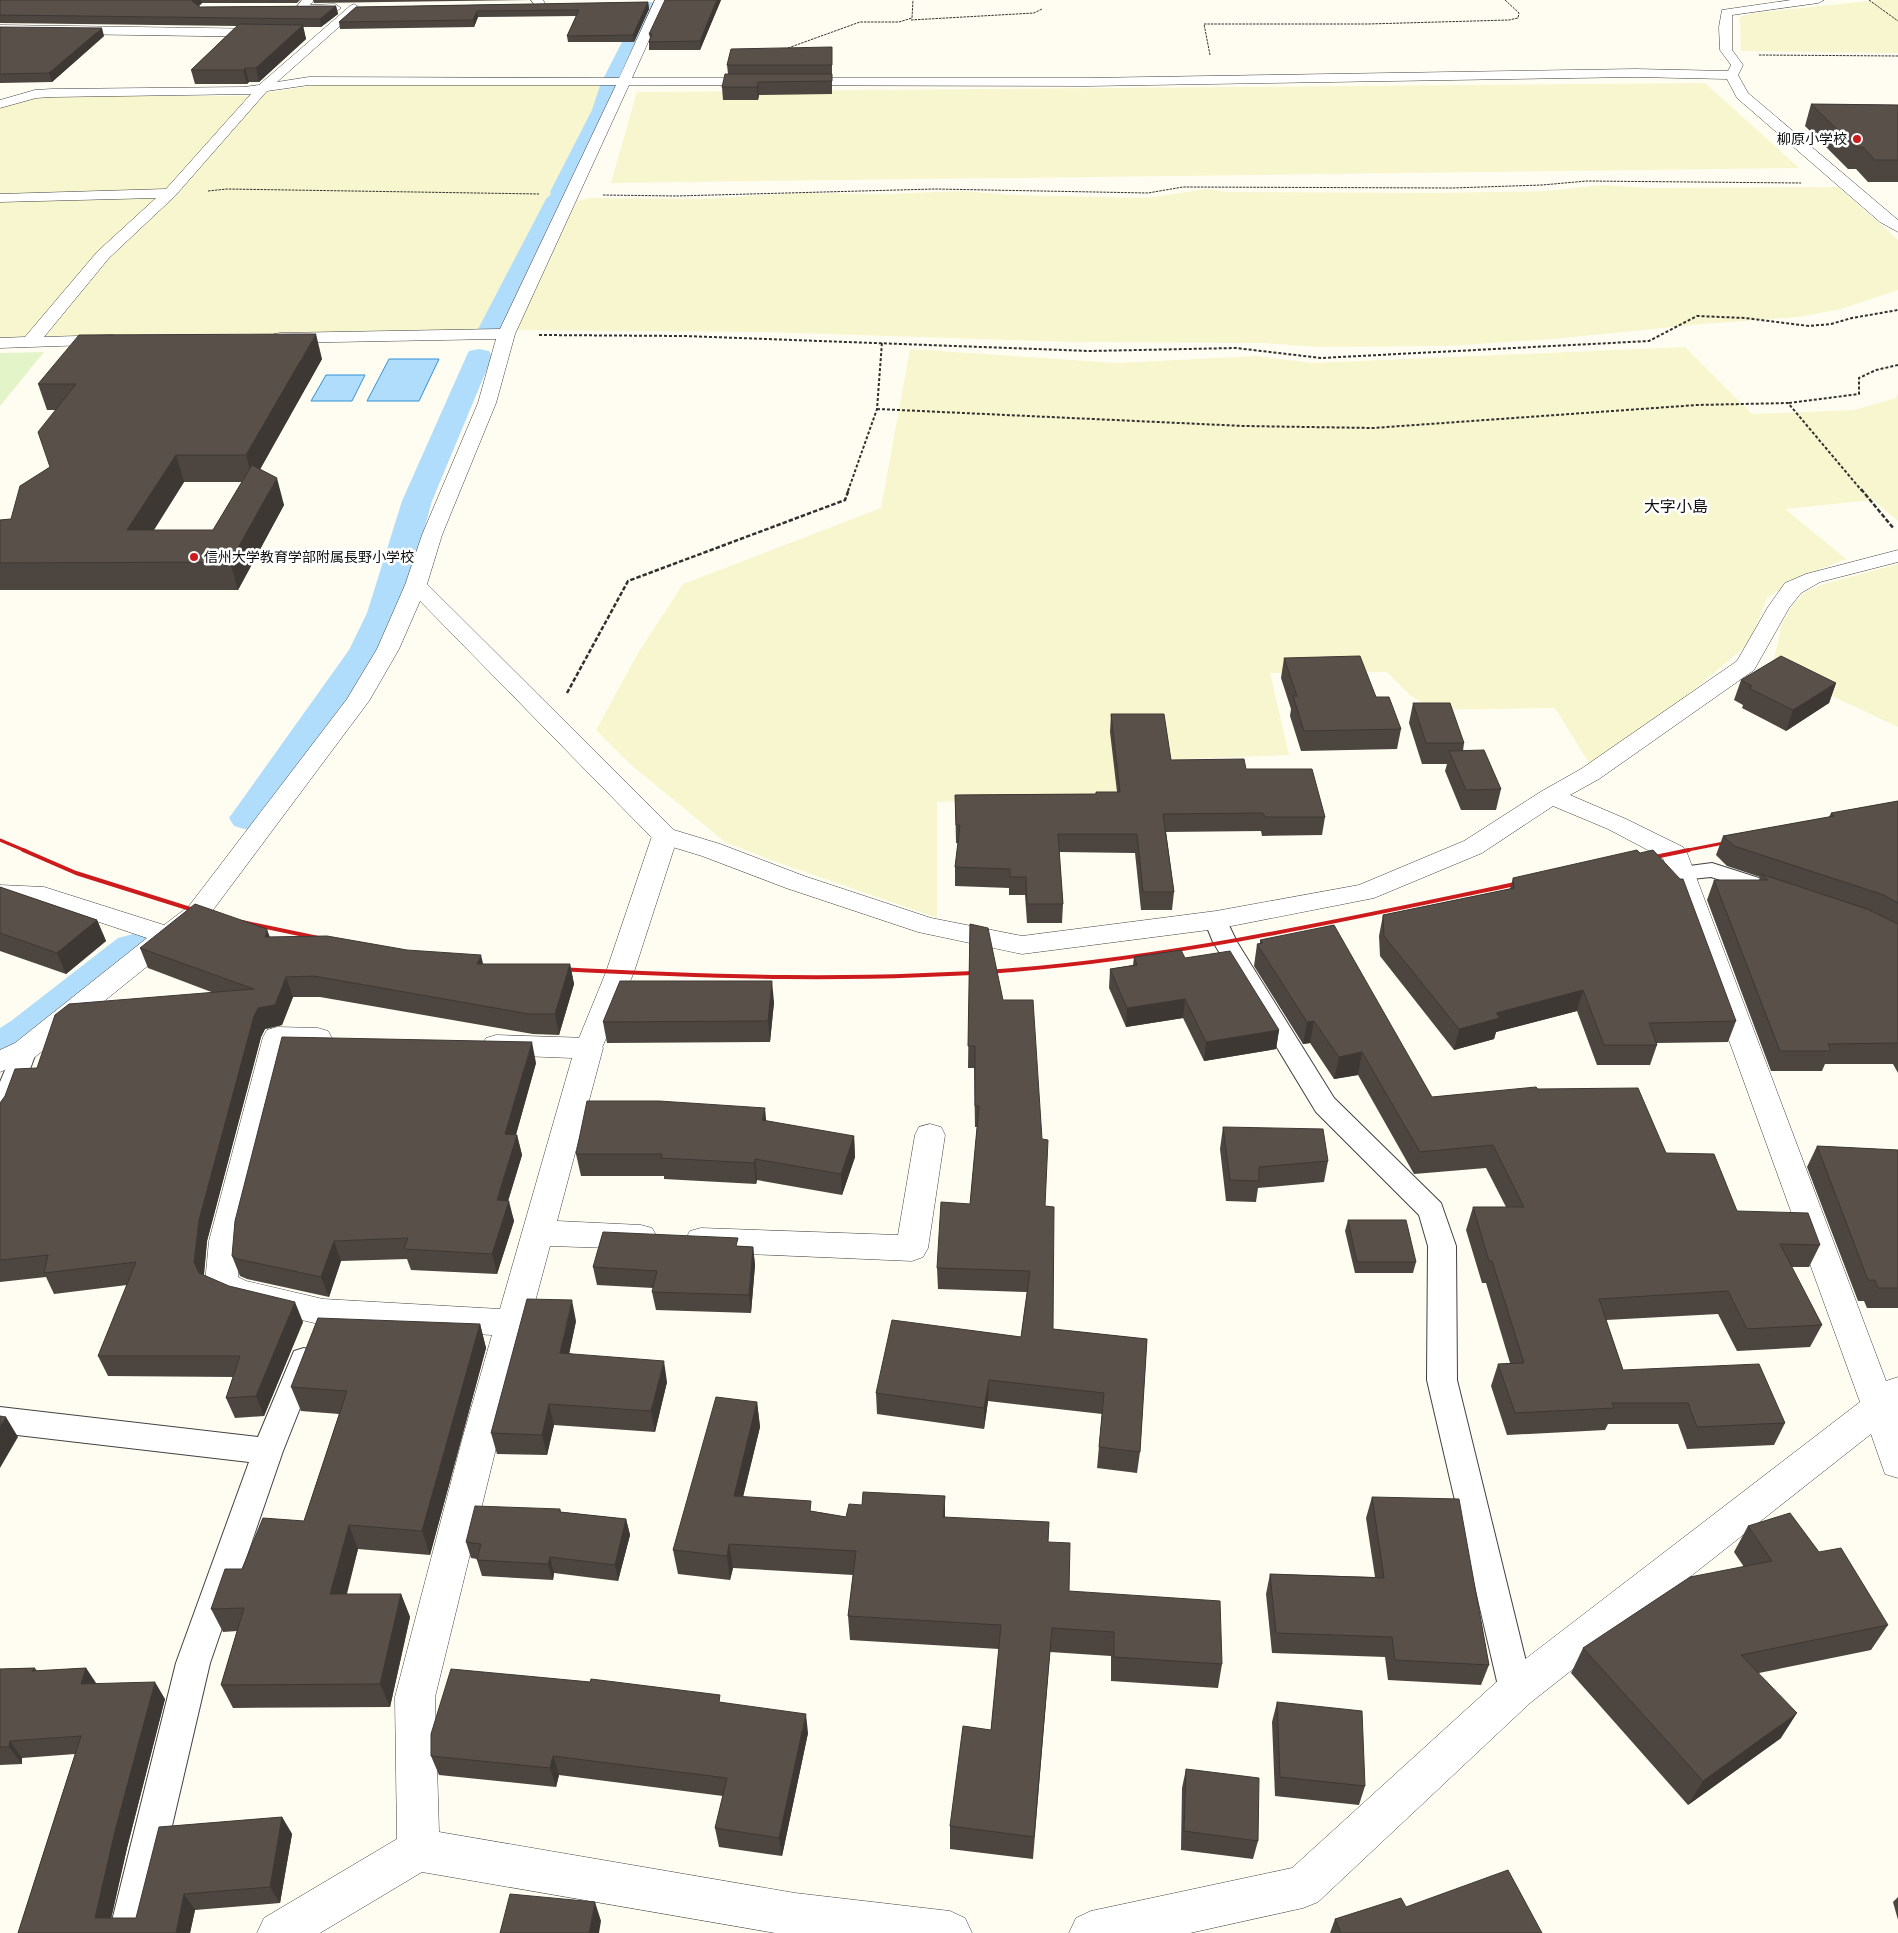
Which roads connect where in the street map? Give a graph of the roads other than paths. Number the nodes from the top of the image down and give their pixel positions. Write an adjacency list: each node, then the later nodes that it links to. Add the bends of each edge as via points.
1 (1818, 0): 7 (street, via 1726,12 1726,50 1737,65)
2 (657, 2): 8 (street)
3 (298, 9): 6 (street, via 326,20); 6 (street, via 359,8)
4 (0, 28): 5 (street)
5 (283, 33)
6 (313, 33): 9 (street)
7 (1732, 76): 8 (street, via 1635,73 1206,81); 13 (street, via 1742,95)
8 (624, 81): 9 (street, via 309,81); 14 (street)
9 (264, 87): 10 (street, via 244,91 35,94); 11 (street)
10 (0, 104)
11 (170, 194): 12 (street); 17 (street, via 103,255)
12 (0, 198)
13 (1898, 227)
14 (506, 334): 15 (street); 20 (street, via 487,403 432,535)
15 (259, 338)
16 (130, 340): 17 (street)
17 (31, 342): 18 (street)
18 (0, 343)
19 (1898, 556): 21 (street, via 1812,578 1793,588 1746,665 1590,774)
20 (416, 585): 22 (street); 27 (street, via 388,649 357,702 198,912)
21 (1552, 796): 23 (street, via 1674,853); 26 (street, via 1473,847 1366,892)
22 (664, 836): 26 (street, via 926,926 1022,945); 30 (street, via 620,972)
23 (1682, 873): 25 (lane, via 1712,870); 38 (street)
24 (0, 893): 27 (street, via 44,895)
25 (1794, 897)
26 (1216, 920): 42 (lane, via 1225,942 1326,1105 1430,1210 1442,1246 1442,1380)
27 (169, 936): 31 (street)
28 (345, 1039): 36 (street, via 277,1037 225,1241 221,1283 238,1292)
29 (472, 1044): 30 (street)
30 (588, 1048): 35 (street)
31 (25, 1050): 32 (street); 33 (lane)
32 (0, 1062)
33 (0, 1116)
34 (930, 1135): 35 (street, via 912,1248)
35 (538, 1233): 37 (street)
36 (323, 1312): 37 (street); 40 (lane)
37 (511, 1323): 43 (street, via 415,1698)
38 (1889, 1399): 41 (street); 42 (street)
39 (0, 1420): 40 (lane)
40 (268, 1451): 44 (lane, via 193,1663)
41 (1898, 1463)
42 (1516, 1690): 47 (street, via 1303,1887)
43 (418, 1850): 45 (street); 46 (street, via 794,1915)
44 (128, 1933)
45 (279, 1933)
46 (950, 1933)
47 (1091, 1933)

